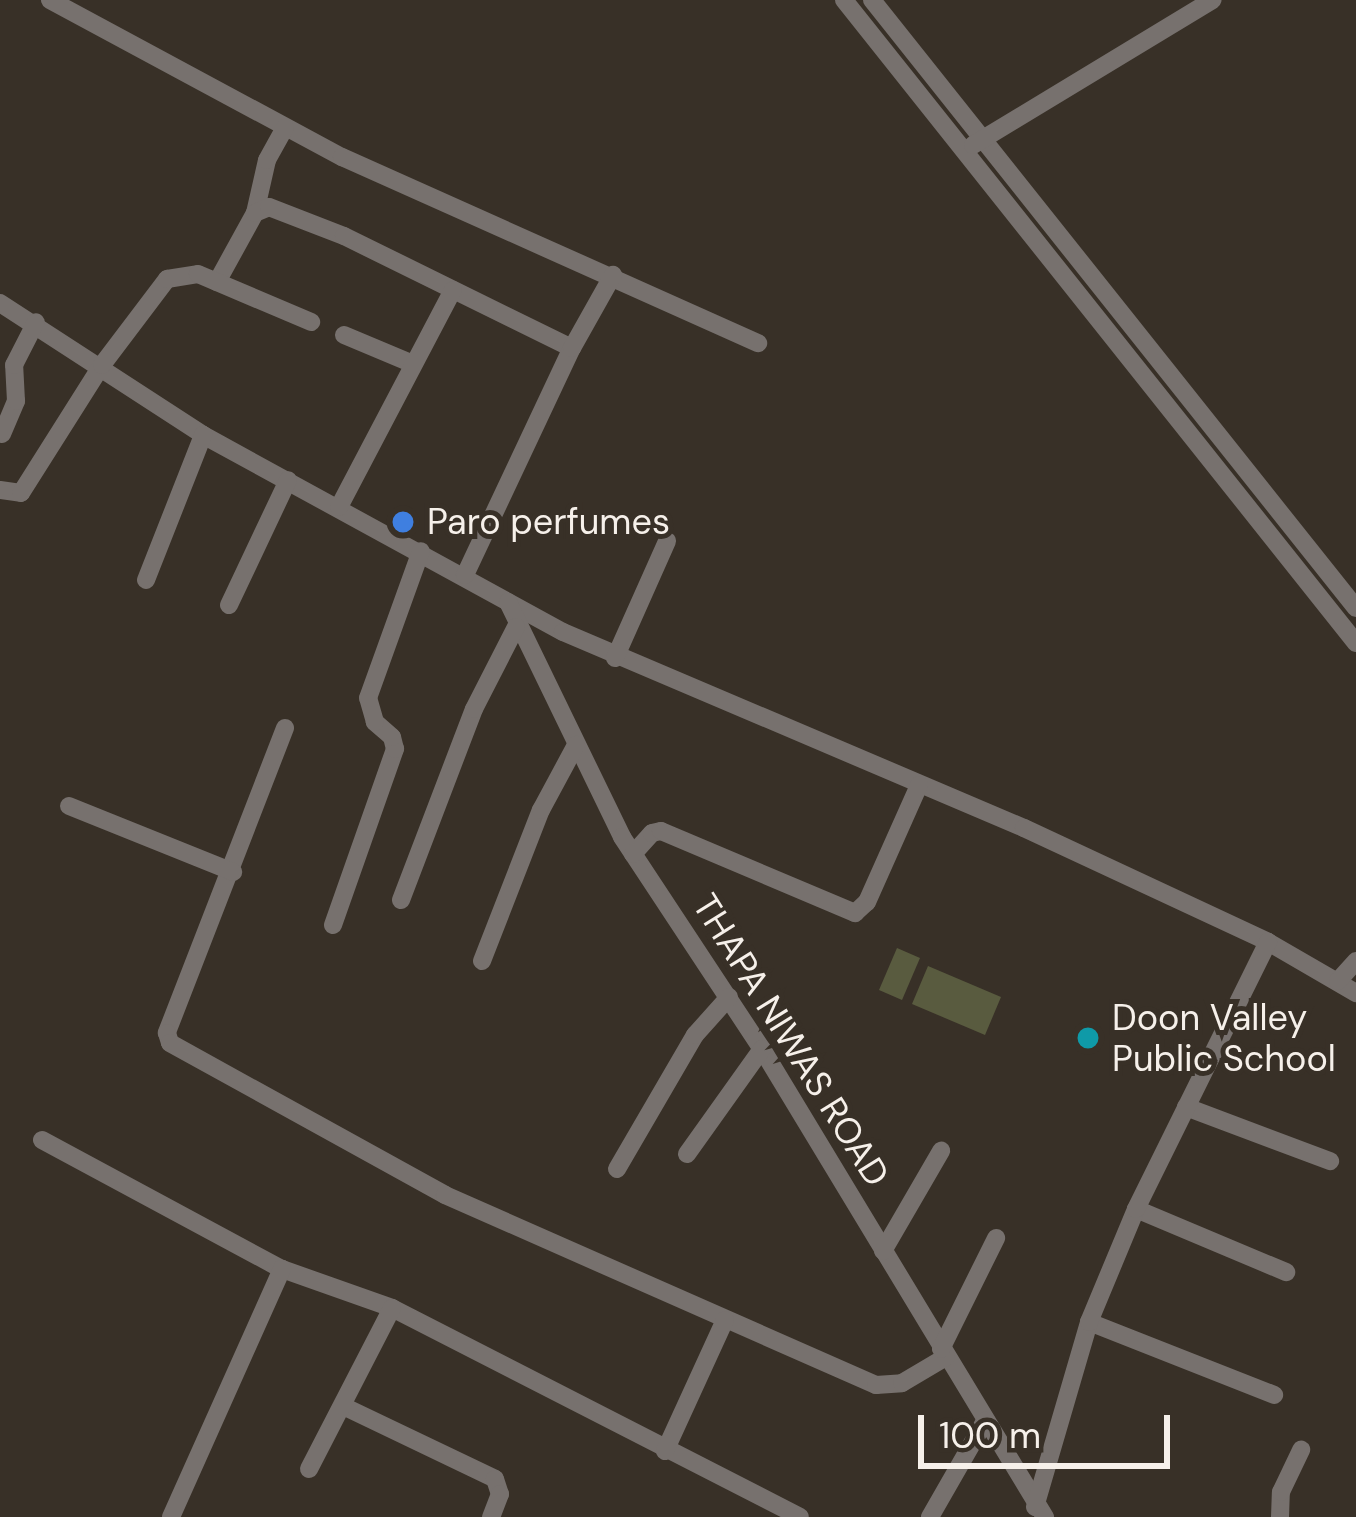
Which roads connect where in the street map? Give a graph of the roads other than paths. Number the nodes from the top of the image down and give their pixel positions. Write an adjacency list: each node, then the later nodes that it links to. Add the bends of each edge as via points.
1 (50, 0): 5 (street)
2 (844, 0): 7 (street)
3 (872, 0): 6 (street)
4 (1213, 0): 6 (street)
5 (285, 128): 8 (street, via 267,160); 9 (street)
6 (983, 139): 7 (street); 12 (street)
7 (964, 151): 14 (street)
8 (255, 213): 10 (street); 11 (street, via 268,207 304,218)
9 (613, 275): 18 (street); 19 (street)
10 (217, 282): 16 (street); 21 (street, via 187,273 167,280)
11 (453, 290): 19 (street); 20 (street)
12 (1105, 292): 14 (street); 33 (street)
13 (0, 303): 15 (street)
14 (1088, 307): 35 (street)
15 (36, 322): 21 (street); 22 (street, via 14,365 16,401)
16 (311, 322)
17 (344, 335): 20 (street)
18 (758, 343)
19 (572, 348): 29 (street)
20 (413, 364): 26 (street)
21 (102, 365): 23 (street); 25 (street, via 21,493)
22 (2, 434)
23 (203, 435): 24 (street); 30 (street)
24 (288, 481): 26 (street); 32 (street)
25 (0, 490)
26 (339, 507): 28 (street)
27 (667, 541): 36 (street)
28 (421, 550): 29 (street); 44 (street, via 368,698 395,748)
29 (465, 575): 31 (street)
30 (146, 580)
31 (508, 602): 34 (street, THAPA NIWAS ROAD); 36 (street)
32 (230, 605)
33 (1356, 608)
34 (516, 627): 38 (street, THAPA NIWAS ROAD); 43 (street, via 474,709)
35 (1352, 631)
36 (615, 658): 39 (street)
37 (285, 728): 42 (street)
38 (576, 745): 41 (street, THAPA NIWAS ROAD); 46 (street, via 541,810)
39 (919, 785): 41 (street, via 855,914 662,831); 45 (street)
40 (69, 806): 42 (street)
41 (633, 854): 50 (street, THAPA NIWAS ROAD)
42 (233, 872): 64 (street, via 166,1034 170,1043 445,1195)
43 (401, 900)
44 (333, 925)
45 (1268, 942): 48 (street); 52 (street)
46 (482, 961)
47 (1356, 961): 48 (street)
48 (1338, 981): 49 (street)
49 (1356, 993)
50 (729, 997): 51 (street, THAPA NIWAS ROAD); 57 (street, via 695,1035)
51 (762, 1049): 55 (street); 60 (street, THAPA NIWAS ROAD)
52 (1186, 1107): 56 (street); 58 (street)
53 (42, 1140): 61 (street)
54 (941, 1151): 60 (street)
55 (687, 1154)
56 (1330, 1161)
57 (617, 1169)
58 (1136, 1209): 62 (street); 65 (street)
59 (996, 1238): 66 (street)
60 (883, 1251): 66 (street, THAPA NIWAS ROAD)
61 (283, 1269): 63 (street); 74 (street)
62 (1286, 1272)
63 (392, 1307): 68 (street); 70 (street)
64 (724, 1320): 66 (street, via 883,1386 902,1383); 70 (street)
65 (1089, 1322): 67 (street); 73 (street)
66 (943, 1353): 69 (street, THAPA NIWAS ROAD)
67 (1274, 1395)
68 (345, 1407): 72 (street); 75 (street, via 495,1479 500,1494)
69 (985, 1421): 73 (street, THAPA NIWAS ROAD); 77 (street)
70 (665, 1450): 76 (street)
71 (1301, 1450): 78 (street, via 1281,1492)
72 (309, 1469)
73 (1037, 1513)
74 (171, 1517)
75 (491, 1517)
76 (800, 1517)
77 (930, 1517)
78 (1280, 1517)

